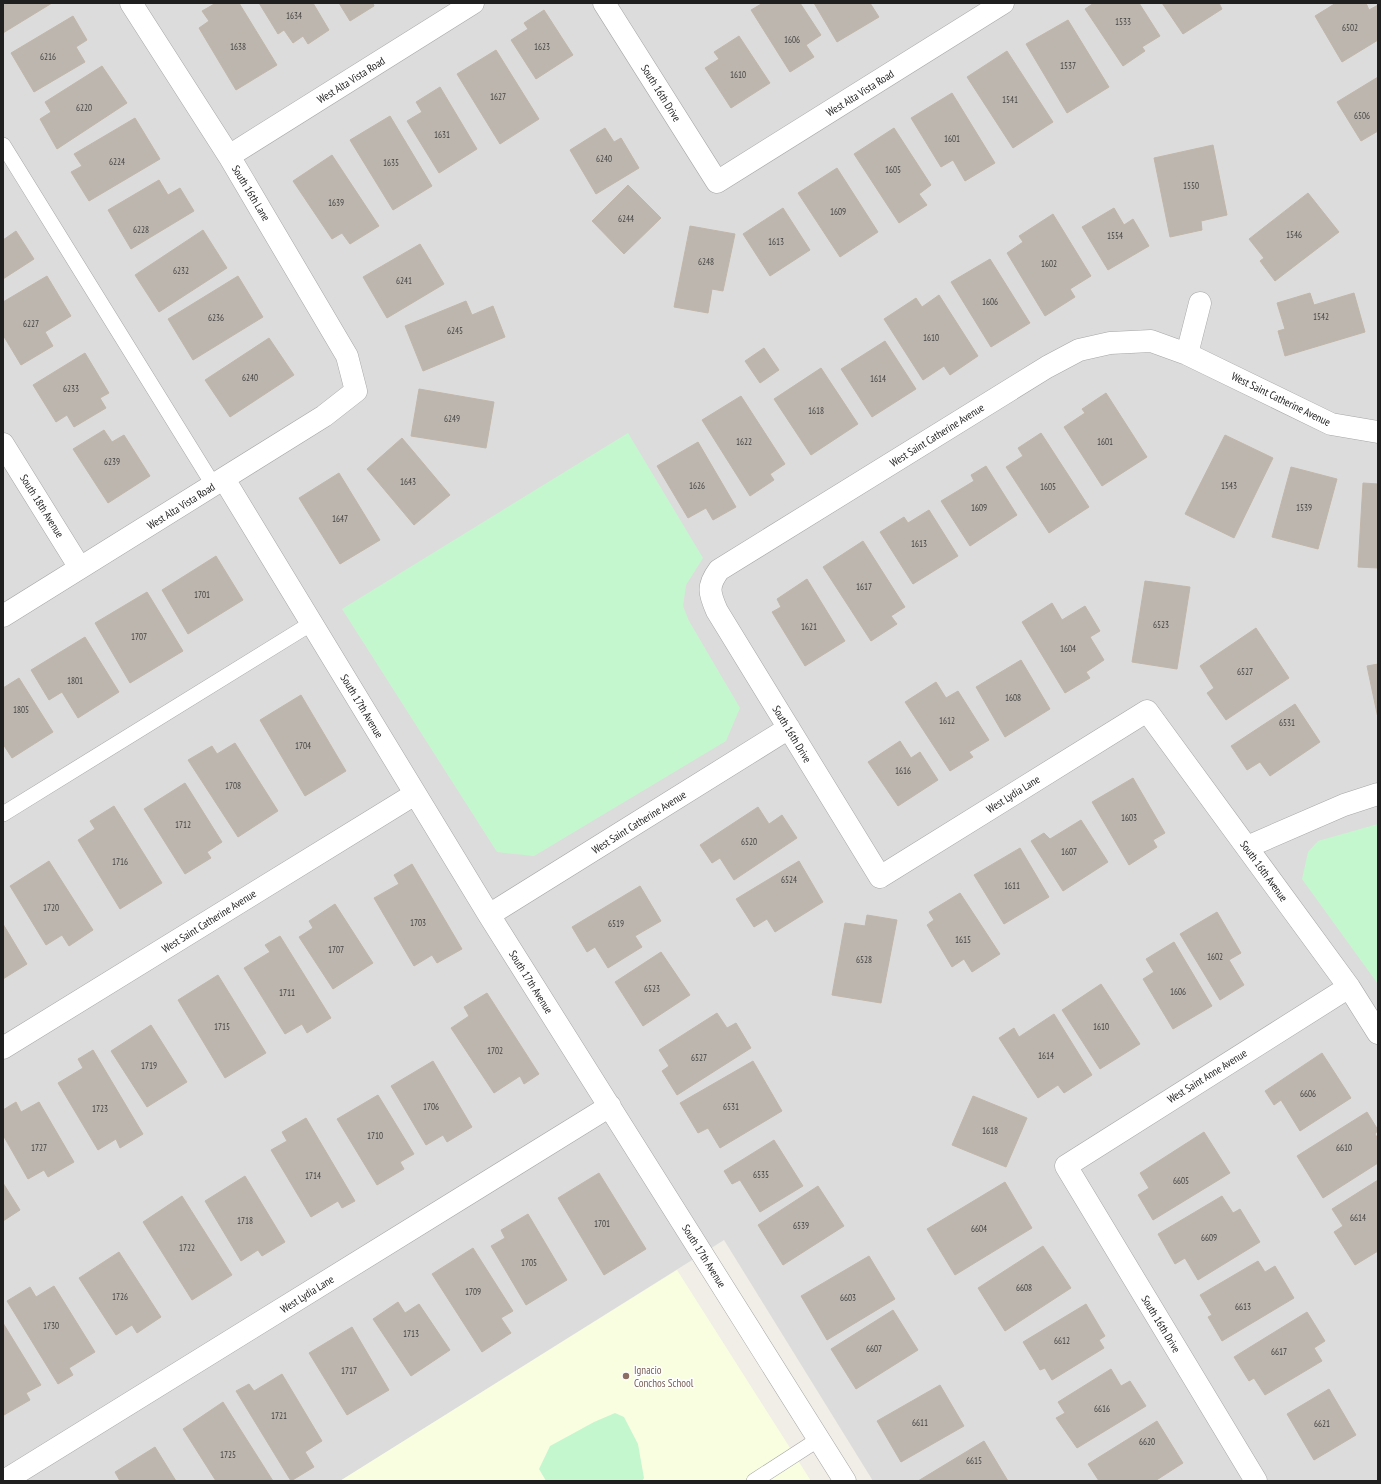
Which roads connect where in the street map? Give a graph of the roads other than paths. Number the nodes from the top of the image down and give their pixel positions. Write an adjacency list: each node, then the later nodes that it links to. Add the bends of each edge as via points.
1 (131, 3): 6 (street, South 16th Lane)
2 (473, 3): 6 (street, West Alta Vista Road)
3 (604, 3): 7 (street, South 16th Drive)
4 (1003, 3): 7 (street, West Alta Vista Road)
5 (3, 145): 13 (lane)
6 (229, 156): 10 (street, South 16th Lane, via 347,356)
7 (717, 182)
8 (1200, 303): 9 (street)
9 (1187, 354): 11 (street, West Saint Catherine Avenue, via 1331,424); 15 (street, West Saint Catherine Avenue, via 1151,342 1110,343 1080,350 1047,367 719,570)
10 (356, 390): 13 (street, West Alta Vista Road, via 324,416)
11 (1378, 432)
12 (3, 444): 14 (street, South 18th Avenue)
13 (219, 482): 14 (street, West Alta Vista Road); 17 (street, South 17th Avenue)
14 (80, 568): 16 (street, West Alta Vista Road)
15 (709, 588): 19 (street, South 16th Drive, via 717,611)
16 (3, 616)
17 (312, 623): 20 (street, South 17th Avenue); 22 (lane)
18 (1147, 711): 23 (street, South 16th Avenue); 24 (street, West Lydia Lane)
19 (789, 728): 24 (street, South 16th Drive); 25 (street, West Saint Catherine Avenue)
20 (415, 794): 25 (street, South 17th Avenue); 28 (street, West Saint Catherine Avenue)
21 (1378, 794): 23 (street, via 1344,805)
22 (3, 814)
23 (1247, 847): 26 (street, South 16th Avenue)
24 (880, 877)
25 (489, 915): 29 (street, South 17th Avenue)
26 (1349, 987): 27 (street, South 16th Avenue); 30 (street, West Saint Anne Avenue)
27 (1378, 1033)
28 (3, 1048)
29 (610, 1106): 31 (street, South 17th Avenue); 32 (street, West Lydia Lane)
30 (1066, 1166): 35 (street, South 16th Drive)
31 (819, 1439): 33 (lane); 34 (street, South 17th Avenue)
32 (4, 1481)
33 (754, 1481)
34 (845, 1481)
35 (1256, 1481)

